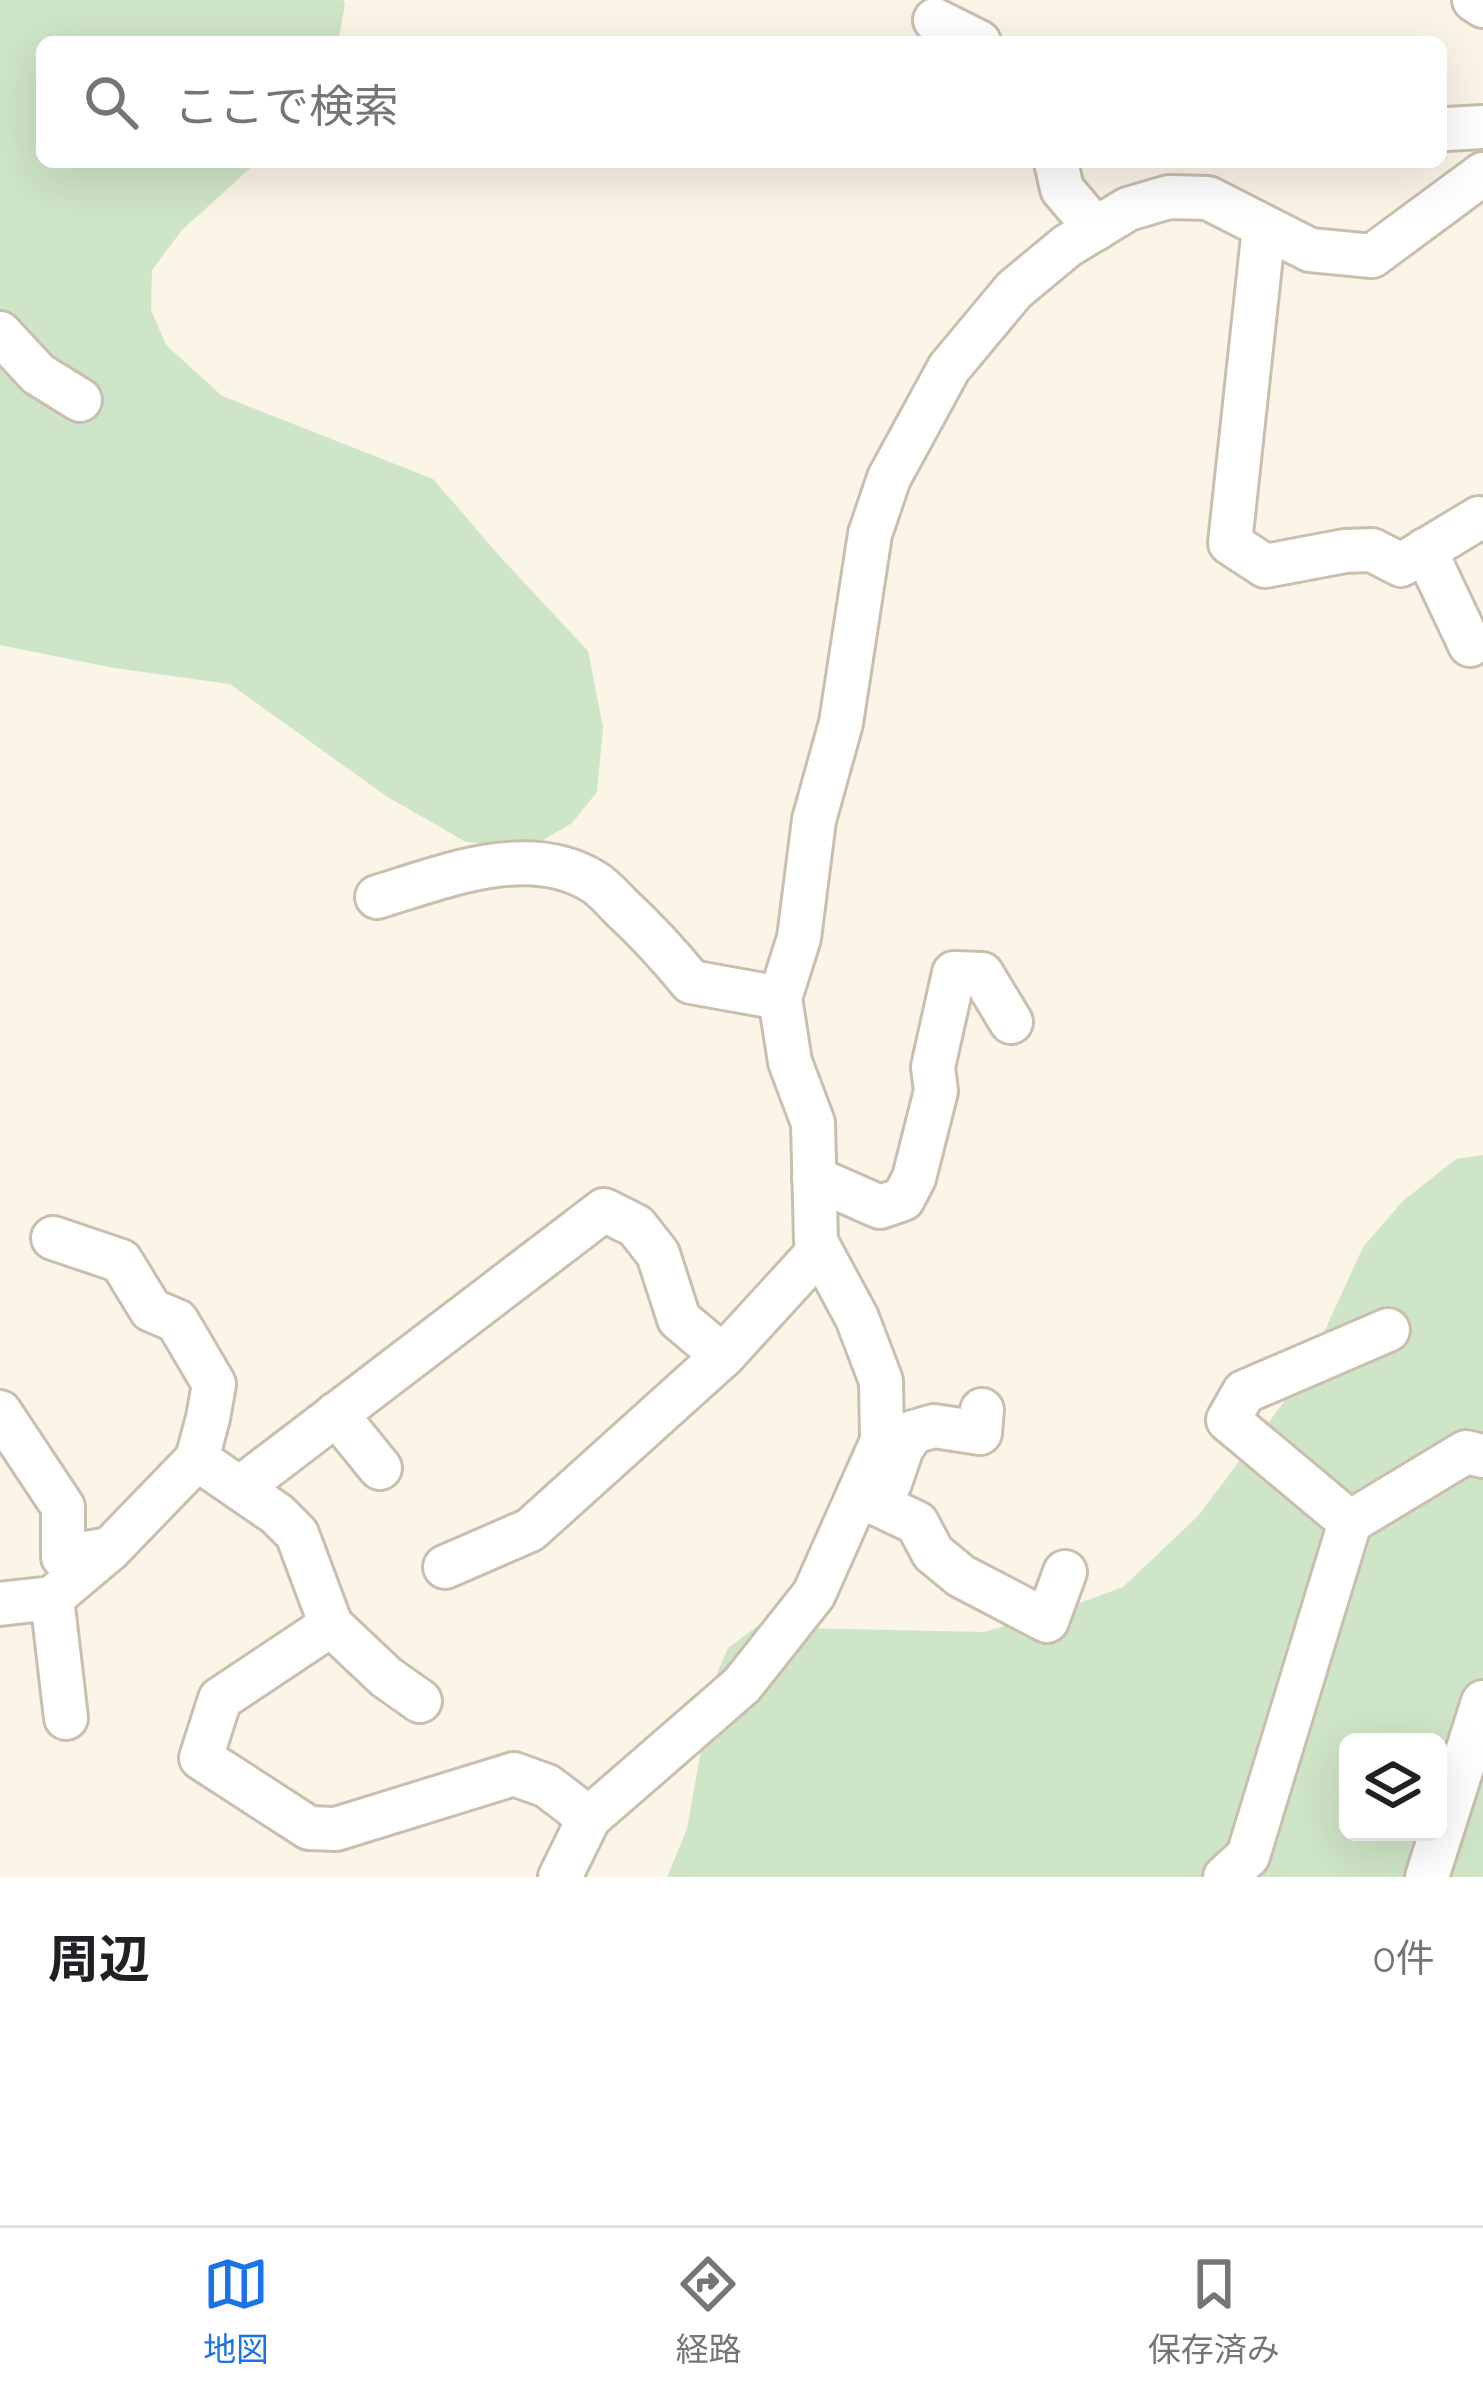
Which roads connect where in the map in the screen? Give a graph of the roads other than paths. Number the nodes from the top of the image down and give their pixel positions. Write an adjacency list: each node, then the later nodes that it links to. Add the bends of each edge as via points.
1 (1474, 0): 2 (street)
2 (1483, 6)
3 (935, 20): 4 (street)
4 (967, 36)
5 (1057, 168): 8 (street, via 1062,189)
6 (1483, 174): 7 (street, via 1372,256 1310,250)
7 (1264, 228): 8 (street, via 1208,198 1169,197); 12 (street, via 1230,543 1265,566 1372,550 1401,565)
8 (1096, 229): 15 (street, via 1014,290 949,368 889,478 870,534 842,723)
9 (0, 333): 10 (street, via 38,374)
10 (80, 400)
11 (1479, 518): 12 (street)
12 (1425, 550): 13 (street)
13 (1470, 645)
14 (377, 896): 15 (street, via 516,862 564,870 595,882 691,982)
15 (780, 998): 17 (street, via 790,1063 813,1123)
16 (1011, 1022): 17 (street, via 982,974 954,973 933,1066 936,1090 903,1199 880,1207)
17 (814, 1178): 19 (street)
18 (53, 1238): 26 (street, via 121,1261 151,1310 177,1321 214,1384)
19 (820, 1250): 21 (street); 29 (street, via 881,1381 882,1441)
20 (1368, 1326): 30 (street, via 1244,1392 1228,1420)
21 (722, 1356): 24 (street, via 679,1319 658,1254 636,1226 604,1210); 32 (street, via 530,1530)
22 (982, 1410): 29 (street, via 980,1433 934,1426 913,1432)
23 (0, 1412): 31 (street, via 63,1507 63,1557)
24 (336, 1414): 27 (street); 28 (street)
25 (1483, 1456): 30 (street, via 1466,1452)
26 (197, 1459): 28 (street); 31 (street)
27 (380, 1468)
28 (240, 1488): 36 (street, via 297,1534)
29 (870, 1501): 33 (street, via 916,1522 933,1553 961,1576 1047,1621); 40 (street, via 814,1594 742,1684)
30 (1350, 1522): 42 (street, via 1248,1856)
31 (110, 1549): 34 (street)
32 (445, 1567)
33 (1065, 1572)
34 (52, 1598): 35 (street); 39 (street)
35 (0, 1604)
36 (331, 1625): 37 (street); 40 (street, via 263,1650 220,1699 201,1758 309,1828 335,1829 514,1774 547,1786)
37 (420, 1701)
38 (1483, 1702): 43 (street)
39 (66, 1718)
40 (589, 1818): 41 (street)
41 (560, 1877)
42 (1225, 1877)
43 (1426, 1877)

